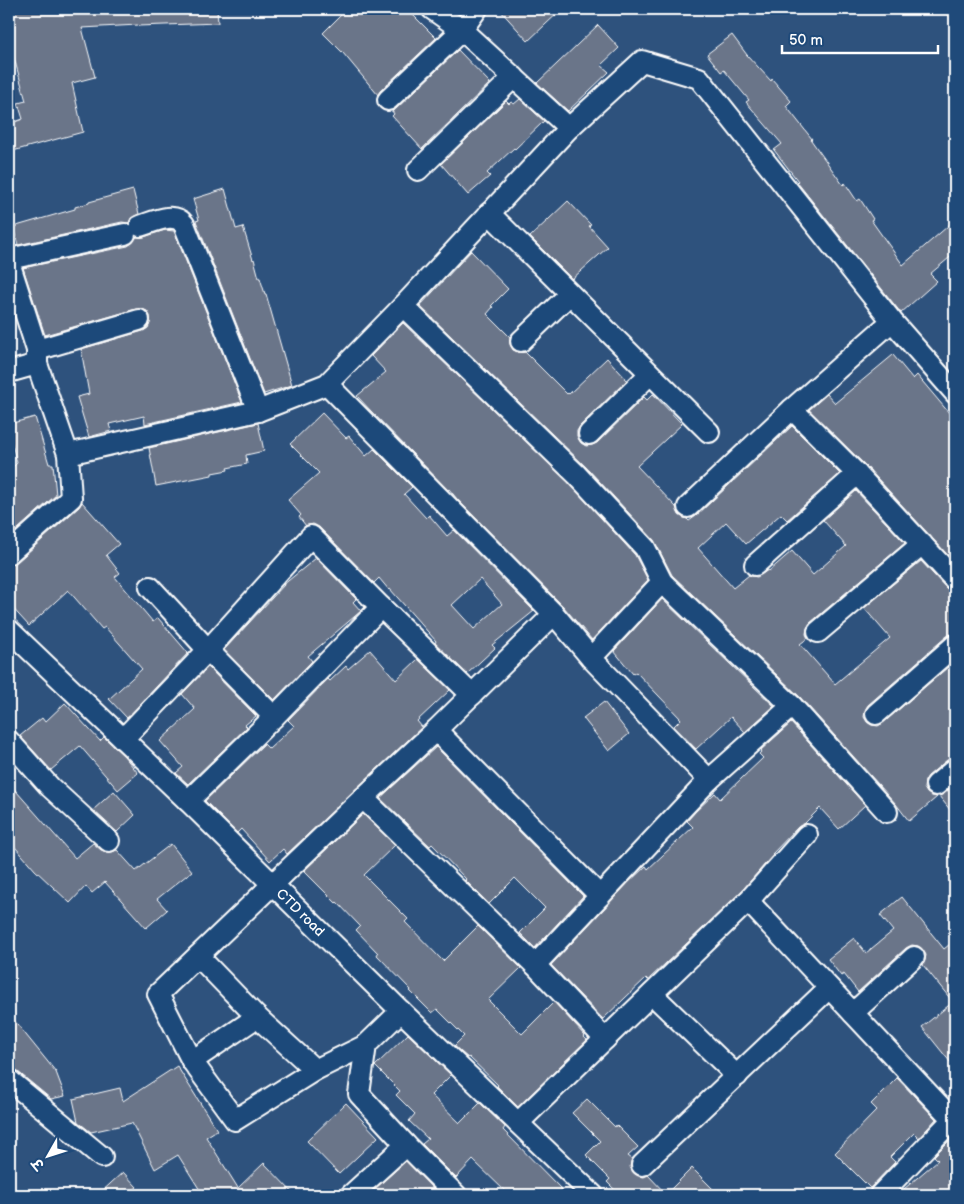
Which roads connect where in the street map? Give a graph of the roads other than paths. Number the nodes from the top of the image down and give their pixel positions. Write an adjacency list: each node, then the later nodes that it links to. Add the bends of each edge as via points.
1 (432, 9): 3 (street)
2 (478, 9): 3 (street)
3 (462, 30): 4 (street); 5 (street)
4 (514, 78): 6 (street); 7 (street)
5 (388, 100)
6 (569, 128): 8 (street); 13 (street, via 642,61 699,78)
7 (418, 170)
8 (489, 214): 10 (street); 11 (street)
9 (9, 260): 15 (street); 21 (street, via 171,218 181,220)
10 (570, 294): 14 (street); 17 (street)
11 (403, 306): 18 (street); 31 (street, via 577,475 645,548)
12 (139, 320): 15 (street)
13 (892, 321): 19 (street); 20 (street)
14 (521, 341)
15 (37, 357): 16 (street); 24 (street)
16 (9, 372)
17 (650, 374): 22 (street); 23 (street)
18 (327, 384): 21 (street); 34 (street)
19 (955, 393)
20 (792, 409): 25 (street); 26 (street)
21 (258, 410): 24 (street)
22 (709, 432)
23 (589, 434)
24 (68, 454): 28 (street, via 71,498)
25 (856, 474): 27 (street); 29 (street)
26 (688, 507)
27 (922, 544): 30 (street); 36 (street)
28 (9, 554)
29 (755, 565)
30 (955, 580)
31 (662, 582): 39 (street); 41 (street)
32 (150, 587): 38 (street)
33 (381, 607): 38 (street, via 311,536); 40 (street); 43 (street)
34 (554, 614): 39 (street); 40 (street)
35 (9, 630): 45 (street, CTD road)
36 (818, 632)
37 (955, 645): 42 (street)
38 (208, 650): 43 (street); 45 (street)
39 (591, 658): 48 (street)
40 (472, 695): 44 (street)
41 (792, 706): 48 (street); 52 (street)
42 (876, 714)
43 (274, 717): 51 (street)
44 (436, 730): 50 (street); 56 (street)
45 (123, 739): 51 (street, CTD road)
46 (9, 741): 54 (street, via 50,787)
47 (955, 769): 49 (street)
48 (709, 780): 56 (street)
49 (936, 785)
50 (362, 798): 55 (street); 60 (street)
51 (188, 801): 55 (street, CTD road)
52 (887, 812)
53 (807, 835): 57 (street)
54 (109, 841)
55 (272, 885): 58 (street); 63 (street, CTD road)
56 (600, 896): 60 (street)
57 (748, 901): 61 (street); 62 (street)
58 (198, 956): 65 (street); 68 (street, via 158,994)
59 (914, 957): 64 (street)
60 (535, 965): 66 (street)
61 (829, 988): 64 (street); 70 (street)
62 (652, 994): 66 (street); 70 (street)
63 (401, 1011): 67 (street); 73 (street, CTD road)
64 (853, 1013): 72 (street)
65 (256, 1017): 68 (street); 69 (street)
66 (605, 1039): 73 (street)
67 (366, 1045): 69 (street); 74 (street, via 359,1094)
68 (192, 1061): 69 (street, via 235,1120)
69 (315, 1070)
70 (737, 1076): 76 (street)
71 (9, 1080): 75 (street)
72 (954, 1120): 80 (street)
73 (518, 1123): 79 (street, CTD road)
74 (406, 1145): 77 (street); 78 (street)
75 (102, 1157)
76 (642, 1164)
77 (350, 1195)
78 (456, 1195)
79 (593, 1195)
80 (880, 1195)

